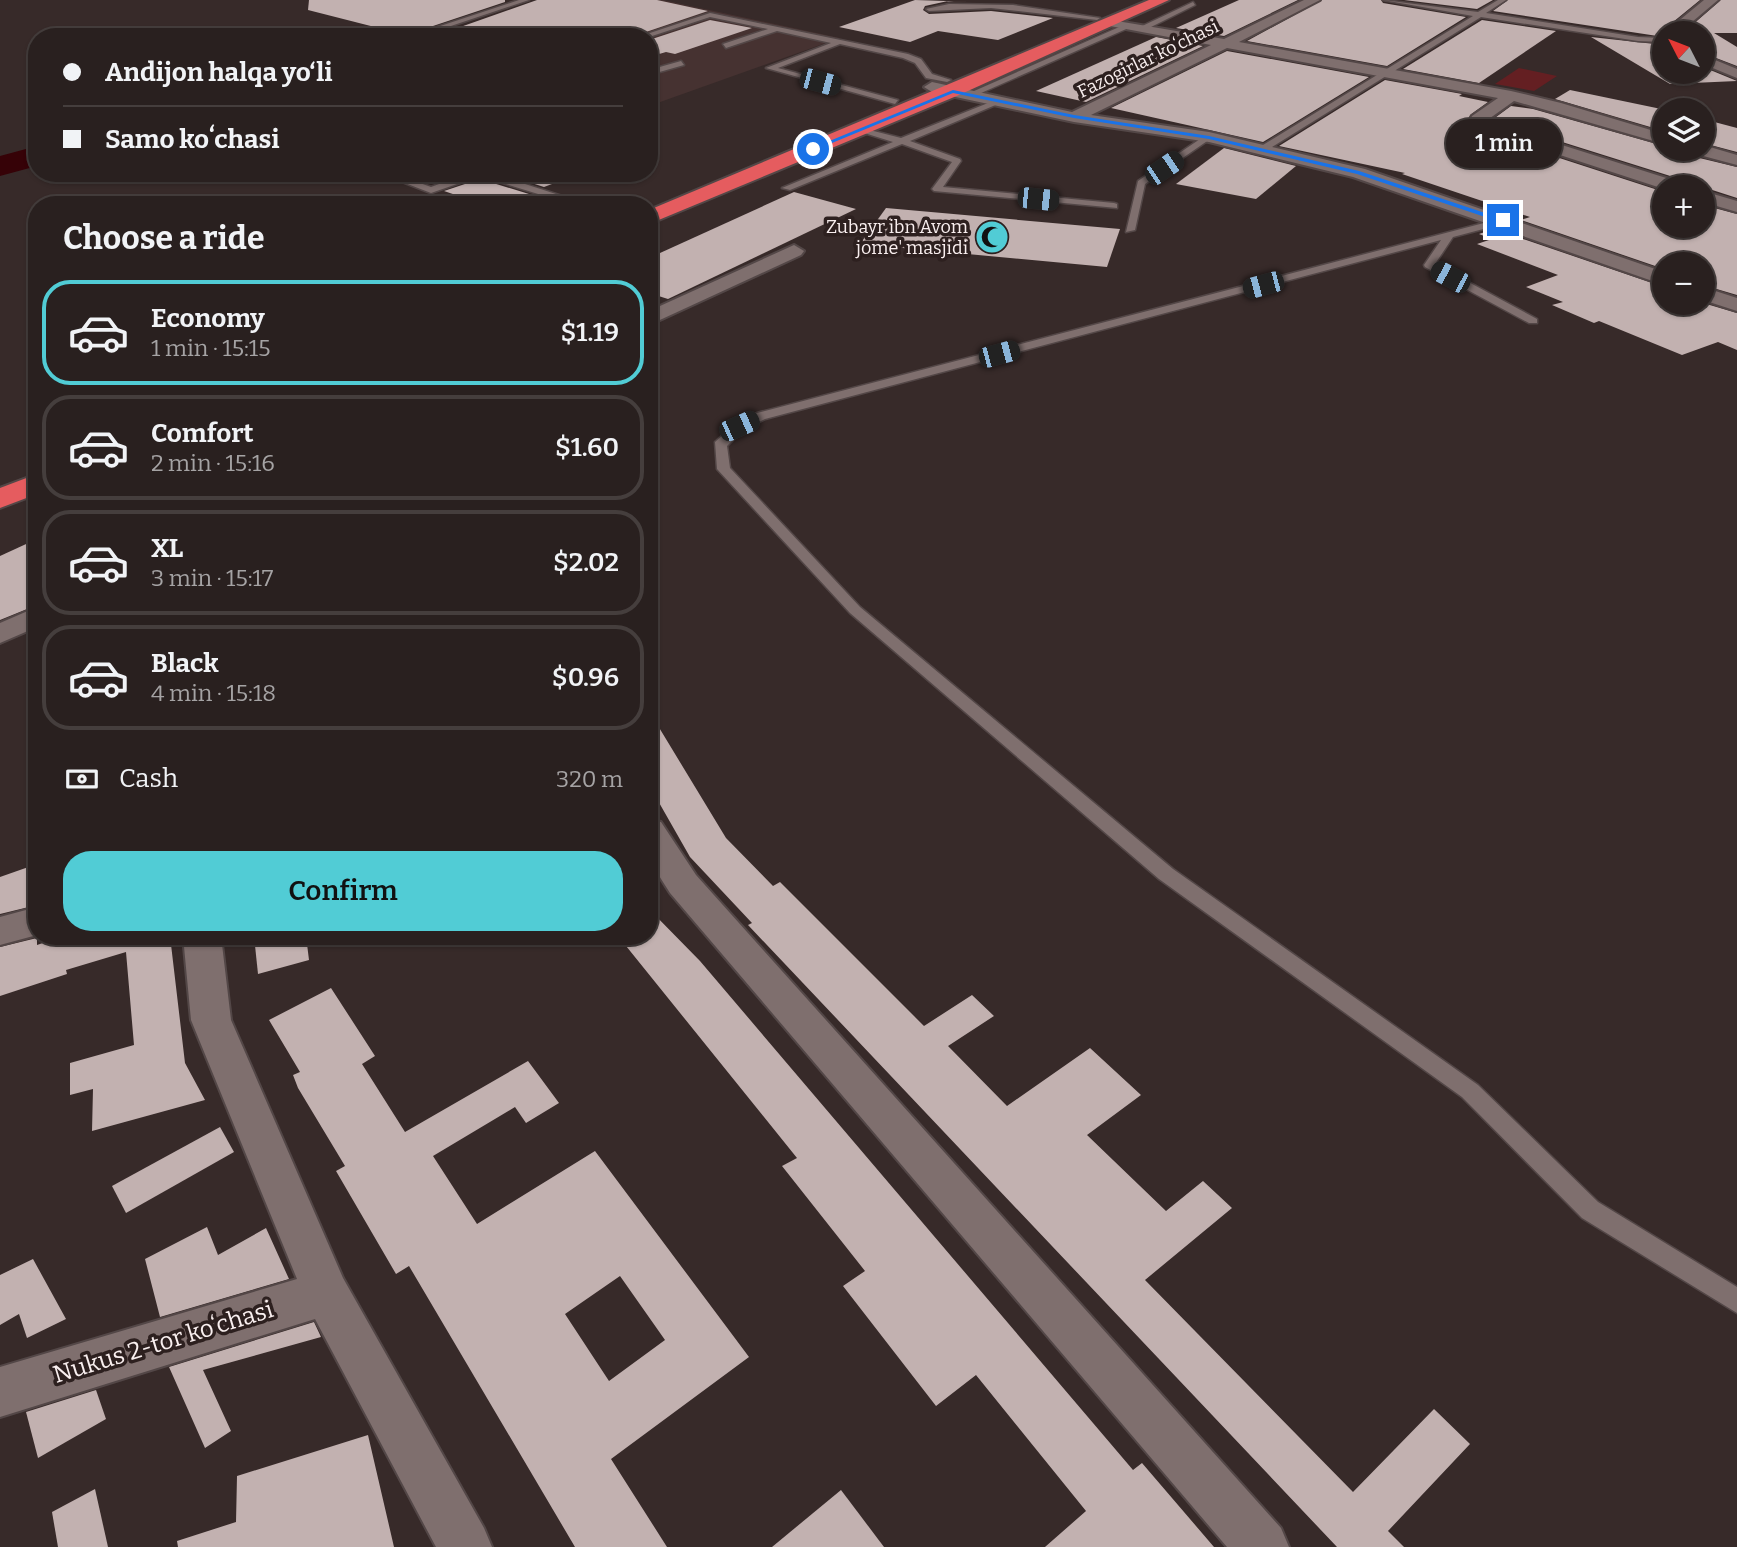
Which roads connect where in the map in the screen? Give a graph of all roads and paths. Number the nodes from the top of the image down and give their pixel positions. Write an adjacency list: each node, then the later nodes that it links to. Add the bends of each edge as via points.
1 (526, 0): 14 (lane)
2 (1140, 0): 13 (highway)
3 (1203, 0): 9 (lane)
4 (1314, 0): 19 (street, Fazogirlar koʻchasi)
5 (1386, 0): 11 (lane)
6 (1503, 0): 11 (lane)
7 (1712, 0): 12 (street)
8 (1171, 1): 9 (lane); 13 (highway)
9 (1193, 4): 13 (lane)
10 (929, 9): 13 (lane, via 951,2 976,2)
11 (1478, 15): 17 (lane); 24 (lane)
12 (1686, 21)
13 (1119, 24): 19 (street); 26 (highway)
14 (438, 28)
15 (776, 29): 16 (lane, via 710,15); 18 (lane); 20 (lane)
16 (658, 32)
17 (1652, 38)
18 (839, 42): 26 (lane, via 918,61 929,76); 29 (lane, via 770,68)
19 (1223, 44): 24 (street); 30 (street, Fazogirlar koʻchasi)
20 (726, 46)
21 (681, 63): 23 (lane)
22 (1715, 64): 25 (street)
23 (658, 70)
24 (1383, 74): 27 (street); 35 (lane)
25 (1737, 74)
26 (950, 88): 28 (street); 29 (highway); 31 (highway)
27 (1511, 96): 32 (street); 38 (street, via 1477,123)
28 (1000, 101): 30 (street); 34 (lane)
29 (895, 102): 45 (highway)
30 (1074, 117): 33 (street)
31 (861, 129): 34 (lane); 48 (highway)
32 (1652, 135)
33 (1209, 137): 35 (street); 50 (lane, via 1141,183)
34 (903, 141): 42 (lane); 46 (lane, via 957,161 937,189)
35 (1261, 150): 49 (street, via 1359,173)
36 (1715, 154): 37 (street)
37 (1737, 160)
38 (1652, 179)
39 (408, 182): 40 (lane, via 431,190)
40 (454, 182)
41 (510, 182): 43 (lane)
42 (787, 188)
43 (556, 196)
44 (1715, 200): 47 (street)
45 (658, 201)
46 (1114, 206)
47 (1737, 207)
48 (658, 214)
49 (1503, 220): 51 (lane); 53 (street)
50 (1130, 230)
51 (1448, 237): 57 (lane, via 1429,265); 69 (lane, via 761,416 739,426 720,445 724,469 855,610 1166,874 1470,1091 1590,1210)
52 (794, 251): 56 (street)
53 (1652, 275)
54 (1715, 297): 55 (street)
55 (1737, 305)
56 (658, 315)
57 (1533, 321)
58 (28, 464): 59 (highway)
59 (0, 475)
60 (28, 487): 61 (highway)
61 (0, 499)
62 (28, 620): 63 (street)
63 (0, 634)
64 (658, 845): 72 (street, via 683,884)
65 (28, 923): 66 (street)
66 (0, 931)
67 (203, 945): 68 (street, via 211,1020)
68 (326, 1293): 70 (street, Nukus 2-tor koʻchasi); 71 (street)
69 (1737, 1301)
70 (0, 1392)
71 (465, 1547)
72 (1262, 1547)

